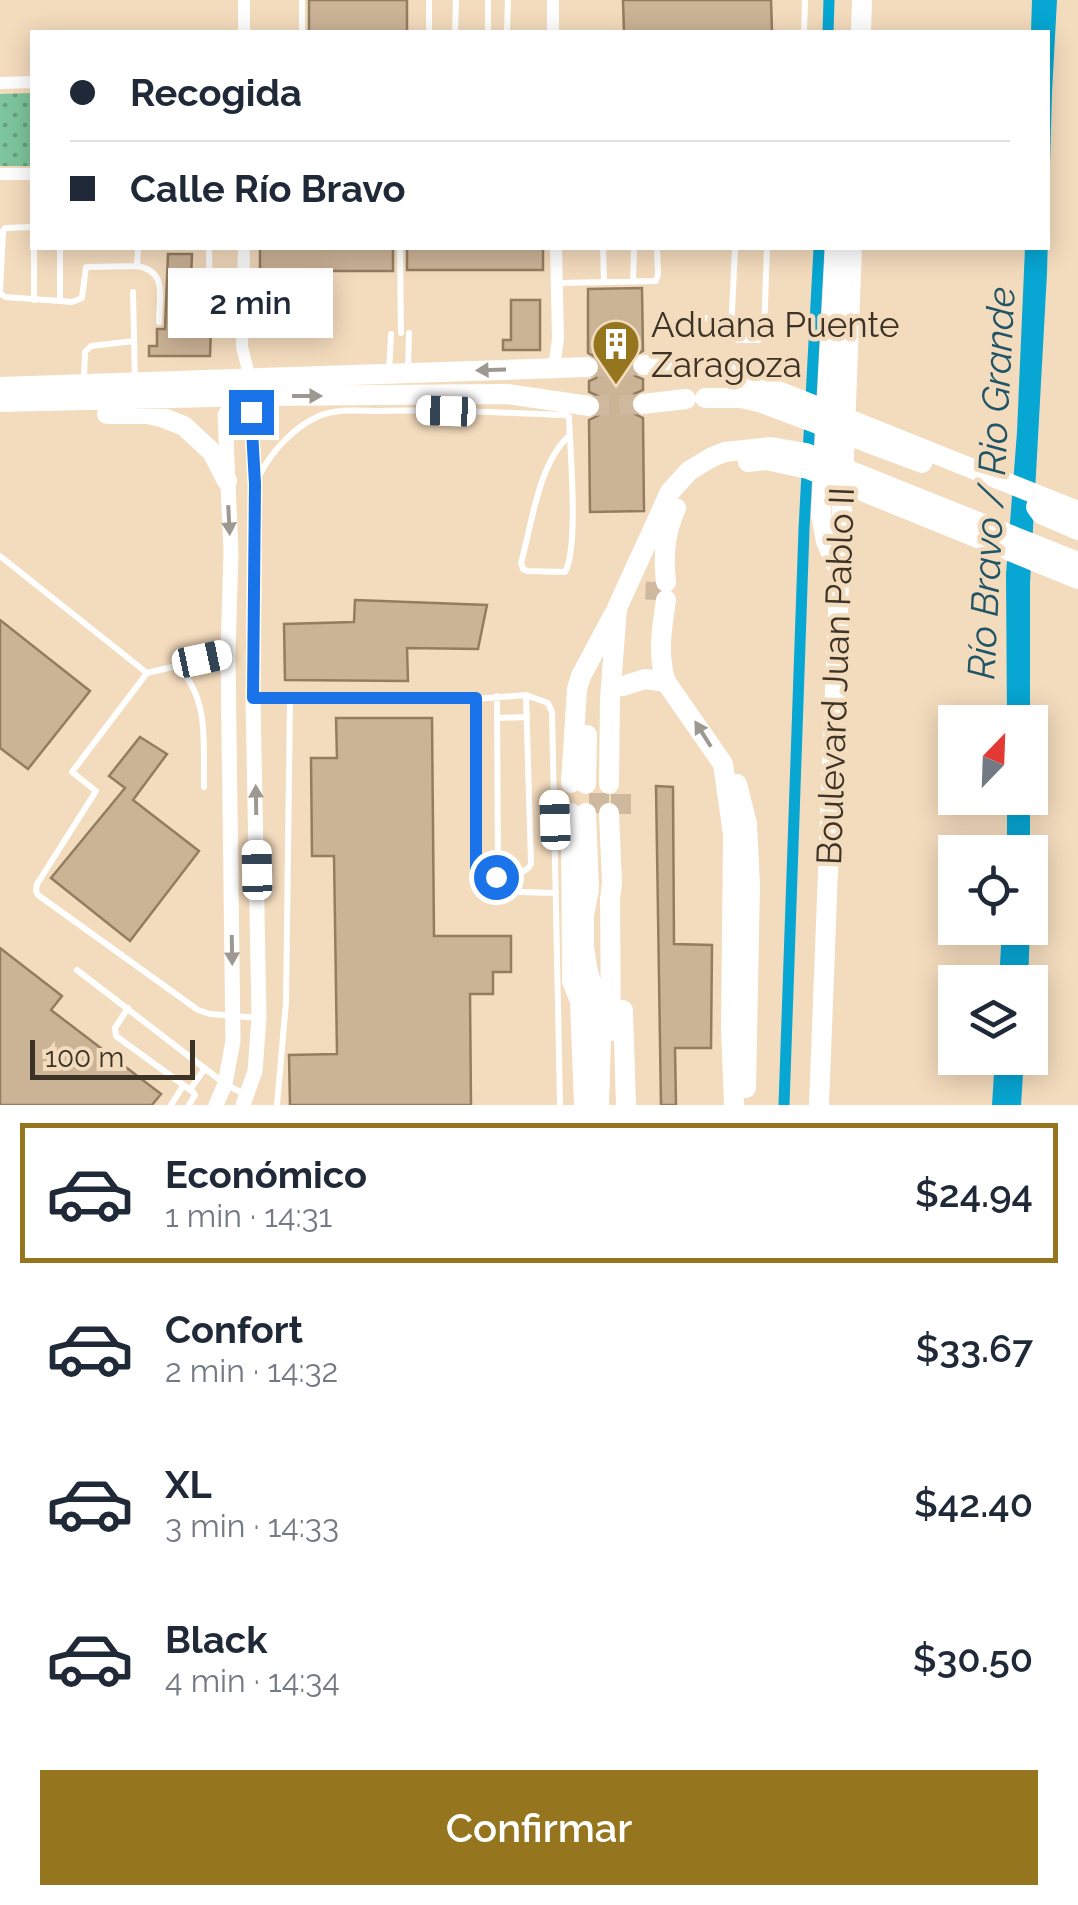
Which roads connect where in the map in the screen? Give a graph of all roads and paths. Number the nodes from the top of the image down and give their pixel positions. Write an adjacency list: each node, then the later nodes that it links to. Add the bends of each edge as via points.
1 (244, 0): 10 (street)
2 (302, 0): 11 (lane)
3 (428, 0): 12 (lane)
4 (456, 0): 13 (lane)
5 (488, 0): 14 (lane)
6 (508, 0): 15 (lane)
7 (553, 0): 16 (street)
8 (805, 0): 17 (lane)
9 (862, 0): 18 (main road)
10 (244, 30)
11 (302, 30)
12 (428, 30)
13 (455, 30)
14 (488, 30)
15 (507, 30)
16 (553, 30)
17 (804, 30)
18 (861, 30)
19 (30, 82): 20 (street)
20 (0, 83)
21 (0, 174): 22 (street)
22 (30, 174)
23 (30, 227): 45 (lane, via 5,228 0,294)
24 (34, 250): 45 (lane)
25 (60, 250): 46 (lane)
26 (138, 250): 38 (lane)
27 (209, 250): 50 (lane, via 210,317)
28 (244, 250): 43 (street)
29 (400, 250): 57 (lane, via 405,333)
30 (556, 250): 41 (street)
31 (603, 250): 39 (lane)
32 (634, 250): 40 (lane)
33 (657, 250): 40 (lane, via 656,281)
34 (736, 250): 48 (lane)
35 (767, 250): 48 (lane, via 762,337 734,338)
36 (834, 250): 77 (main road, via 821,515)
37 (852, 250): 77 (main road, Boulevard Juan Pablo II)
38 (137, 266): 46 (lane, via 86,267 80,300); 49 (lane, via 157,275)
39 (604, 282): 40 (lane); 41 (lane)
40 (634, 282)
41 (557, 283): 56 (street)
42 (275, 285): 43 (lane)
43 (243, 286): 50 (street)
44 (133, 292): 52 (lane)
45 (34, 300): 46 (lane)
46 (60, 302)
47 (706, 318): 48 (lane)
48 (732, 320)
49 (159, 322)
50 (242, 332): 53 (street)
51 (391, 334): 57 (lane)
52 (134, 341): 60 (lane); 61 (lane, via 91,346)
53 (242, 348): 58 (street); 59 (street)
54 (643, 365): 65 (main road, via 708,368)
55 (588, 367): 56 (main road)
56 (554, 368): 57 (main road, one-way to 57)
57 (399, 373): 59 (main road)
58 (228, 378): 59 (main road); 60 (main road)
59 (250, 378): 63 (main road, via 242,385)
60 (135, 384): 61 (main road)
61 (83, 385): 62 (main road)
62 (0, 387)
63 (106, 400): 64 (main road); 67 (main road, one-way to 67, via 507,394)
64 (0, 402)
65 (789, 403): 66 (main road, via 696,398); 73 (main road); 74 (main road)
66 (643, 404)
67 (589, 406)
68 (0, 415): 71 (main road, via 162,416 197,437)
69 (570, 436): 69 (lane, via 568,568 524,570 545,472); 72 (lane, via 566,415 339,411 320,415 290,436)
70 (785, 455): 76 (main road, via 806,453); 78 (main road); 81 (main road, via 756,447 725,452 689,471 661,508); 85 (main road, via 710,473 674,511 661,591)
71 (227, 481): 72 (street, via 225,415 251,412); 80 (street, one-way to 80)
72 (255, 484): 79 (street)
73 (1078, 511)
74 (1078, 527)
75 (0, 556): 84 (lane)
76 (1078, 562)
77 (838, 572): 123 (main road, Boulevard Juan Pablo II)
78 (1078, 579)
79 (253, 603): 80 (street); 90 (street)
80 (229, 604): 82 (street)
81 (617, 608): 86 (main road); 96 (main road); 96 (main road, via 578,689)
82 (228, 654): 83 (lane); 88 (street)
83 (178, 665): 84 (lane); 97 (lane, via 195,687 202,712)
84 (147, 673): 106 (lane, via 72,772 96,791 36,891 198,1010)
85 (666, 682): 86 (main road, via 644,679); 95 (main road, one-way to 85)
86 (623, 686): 96 (main road)
87 (526, 695): 89 (lane); 93 (lane); 103 (lane, via 548,703 552,712)
88 (228, 696): 90 (street); 106 (street, one-way to 106)
89 (497, 696): 91 (lane); 94 (lane)
90 (253, 698): 92 (lane); 107 (street, one-way to 90)
91 (476, 698): 92 (lane); 99 (lane, via 476,870 488,881)
92 (290, 700): 115 (lane, via 286,1002)
93 (527, 717): 94 (lane); 99 (lane, via 531,864 522,872)
94 (496, 718): 99 (lane)
95 (723, 764): 121 (main road, via 733,834); 122 (main road, via 738,784 748,824)
96 (598, 784)
97 (204, 787)
98 (597, 813): 100 (main road); 101 (main road); 117 (main road, via 572,982 580,1001); 120 (main road, via 619,840)
99 (498, 872)
100 (593, 880): 101 (main road); 118 (main road, via 584,947 600,1040)
101 (611, 889): 119 (main road)
102 (519, 892): 103 (lane)
103 (556, 893): 116 (lane)
104 (77, 970): 105 (lane)
105 (128, 1008): 108 (lane); 110 (lane, via 116,1036)
106 (234, 1018): 107 (lane); 109 (street)
107 (259, 1018): 111 (street)
108 (205, 1068): 109 (lane); 110 (lane)
109 (225, 1084): 111 (lane); 114 (street)
110 (187, 1088): 112 (lane); 113 (lane, via 195,1095)
111 (245, 1100)
112 (171, 1105)
113 (189, 1105)
114 (216, 1105)
115 (277, 1105)
116 (560, 1105)
117 (584, 1105)
118 (599, 1105)
119 (611, 1105)
120 (626, 1105)
121 (734, 1105)
122 (746, 1105)
123 (818, 1105)

